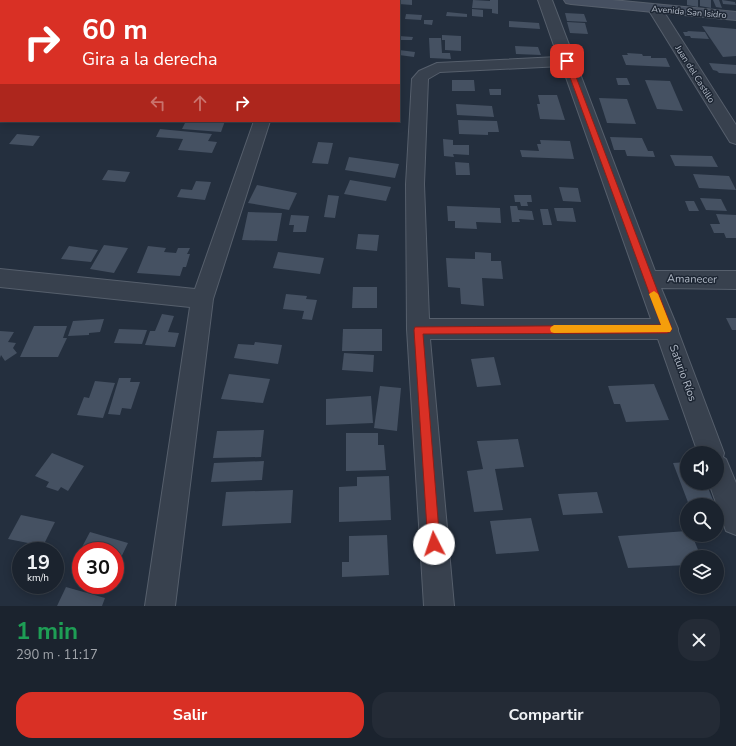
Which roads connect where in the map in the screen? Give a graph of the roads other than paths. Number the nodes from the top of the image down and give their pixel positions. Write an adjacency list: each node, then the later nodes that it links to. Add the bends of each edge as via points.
1 (545, 0): 5 (street, Saturio Ríos)
2 (571, 0): 3 (main road, Avenida San Isidro)
3 (655, 9): 4 (main road, Avenida San Isidro); 7 (street, Juan del Castillo)
4 (736, 16)
5 (567, 61): 9 (street, Saturio Ríos); 13 (street, via 437,68 424,74 420,79 415,184)
6 (262, 122): 11 (street)
7 (736, 138)
8 (0, 278): 11 (street)
9 (648, 279): 10 (street, Amanecer); 12 (street, Saturio Ríos)
10 (736, 280)
11 (202, 299): 17 (street)
12 (667, 329): 13 (street); 14 (street, Saturio Ríos)
13 (418, 330): 18 (street)
14 (709, 446)
15 (724, 486): 16 (street)
16 (735, 513)
17 (160, 606)
18 (438, 606)

